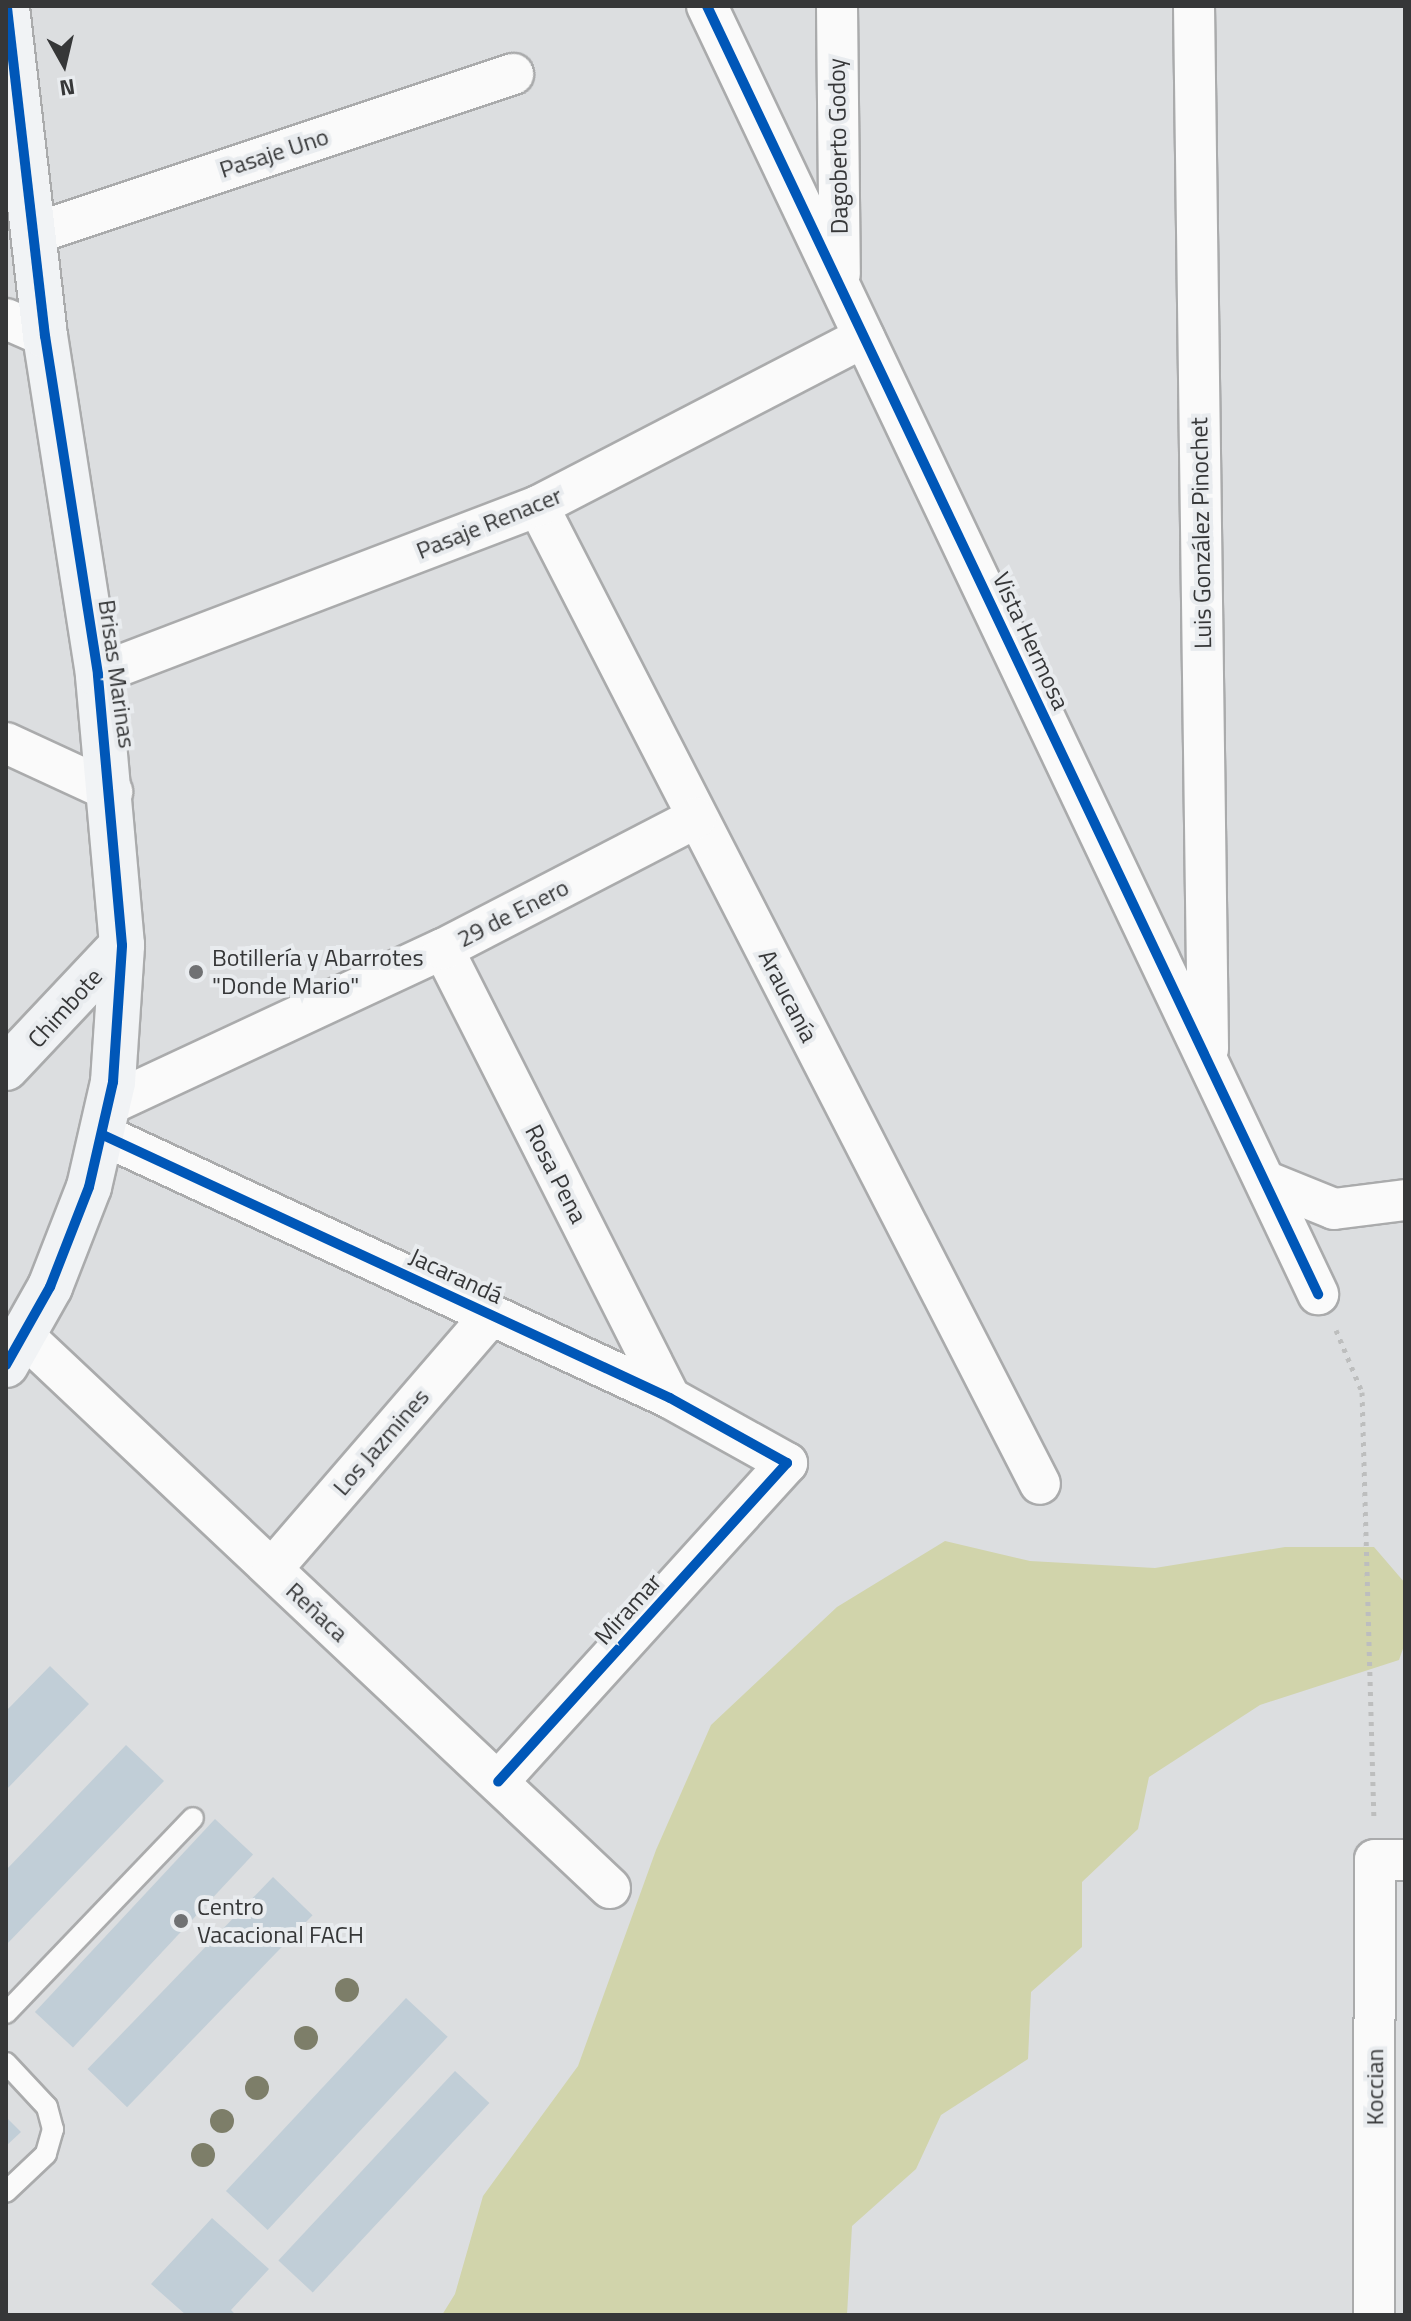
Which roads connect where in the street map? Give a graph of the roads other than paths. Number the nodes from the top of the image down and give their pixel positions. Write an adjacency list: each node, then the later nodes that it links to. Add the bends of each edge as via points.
1 (7, 6): 6 (street, Brisas Marinas)
2 (707, 6): 7 (street, Vista Hermosa)
3 (837, 6): 7 (street, Dagoberto Godoy)
4 (1194, 6): 18 (street, Luis González Pinochet)
5 (513, 74): 6 (street, Pasaje Uno)
6 (36, 233): 9 (street, Brisas Marinas)
7 (840, 286): 10 (street, Vista Hermosa)
8 (6, 319): 9 (street)
9 (45, 336): 12 (street, Brisas Marinas)
10 (864, 337): 11 (street, Pasaje Renacer); 18 (street, Vista Hermosa)
11 (538, 506): 12 (street, Pasaje Renacer); 15 (street, Araucanía)
12 (98, 674): 14 (street, Brisas Marinas)
13 (6, 743): 14 (street)
14 (112, 792): 16 (street, Brisas Marinas)
15 (696, 818): 17 (street, 29 de Enero); 28 (street, Araucanía)
16 (122, 945): 19 (street, Chimbote); 20 (street, Brisas Marinas)
17 (443, 949): 20 (street, 29 de Enero); 26 (street, Rosa Pena)
18 (1208, 1061): 21 (street, Vista Hermosa)
19 (6, 1068)
20 (106, 1120): 24 (street, Jacarandá); 25 (street, Brisas Marinas, via 71,1238)
21 (1265, 1181): 22 (street, via 1334,1209); 23 (street, Vista Hermosa)
22 (1405, 1200)
23 (1318, 1294)
24 (491, 1315): 26 (street, Jacarandá); 29 (street, Los Jazmines)
25 (15, 1350): 29 (street, Reñaca)
26 (670, 1398): 27 (street, Jacarandá)
27 (787, 1463): 30 (street, Miramar)
28 (1040, 1484)
29 (272, 1569): 30 (street, Reñaca)
30 (498, 1782): 33 (street, Reñaca)
31 (193, 1818): 34 (lane)
32 (1390, 1860): 37 (street, Koccian)
33 (610, 1888)
34 (6, 2013)
35 (6, 2063): 36 (lane, via 41,2098 53,2129 46,2154)
36 (6, 2192)
37 (1390, 2231): 38 (street, Koccian)
38 (1374, 2315)

